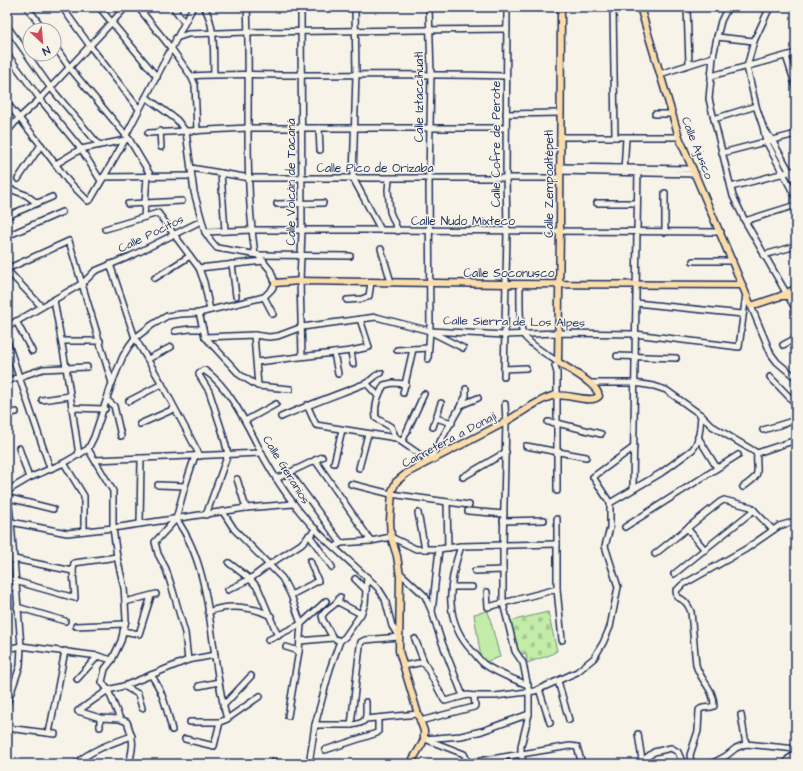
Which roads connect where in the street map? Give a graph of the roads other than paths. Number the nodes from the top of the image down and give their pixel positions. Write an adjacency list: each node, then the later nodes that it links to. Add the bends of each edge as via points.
1 (27, 7): 20 (street)
2 (62, 7): 33 (street)
3 (99, 7): 22 (street)
4 (126, 7): 22 (street)
5 (138, 7): 34 (street)
6 (173, 7): 21 (street)
7 (193, 7): 21 (street)
8 (204, 7): 29 (street)
9 (247, 7): 28 (street)
10 (301, 7): 26 (street, Calle Volcán de Tacaná)
11 (355, 7): 27 (street)
12 (430, 7): 25 (street, Calle Iztaccíhuatl)
13 (507, 7): 24 (street, Calle Cofre de Perote)
14 (561, 7): 60 (main road, Calle Zempoaltépetl)
15 (613, 7): 80 (street)
16 (640, 7): 47 (main road, Calle Ajusco)
17 (687, 7): 40 (street)
18 (728, 7): 30 (street)
19 (770, 7): 32 (street)
20 (38, 22)
21 (184, 22): 31 (street)
22 (111, 23): 33 (street); 52 (street)
23 (7, 26): 53 (street)
24 (507, 29): 25 (street); 50 (street, Calle Cofre de Perote)
25 (429, 30): 27 (street); 46 (street, Calle Iztaccíhuatl)
26 (302, 31): 27 (street); 28 (street); 48 (street, Calle Volcán de Tacaná)
27 (356, 31): 45 (street)
28 (248, 32): 29 (street); 44 (street)
29 (213, 34): 31 (street, via 188,34); 43 (street)
30 (717, 37): 32 (street); 39 (street)
31 (176, 38): 34 (street)
32 (754, 41): 42 (street)
33 (90, 46): 41 (street); 59 (street)
34 (171, 48): 49 (street); 52 (street)
35 (796, 53): 38 (street)
36 (7, 54): 56 (street)
37 (62, 56): 41 (street)
38 (786, 56): 42 (street); 54 (street)
39 (713, 57): 40 (street); 51 (street)
40 (689, 64): 47 (street)
41 (69, 66): 53 (street); 82 (street)
42 (747, 67): 51 (street); 58 (street)
43 (214, 74): 44 (street); 49 (street)
44 (249, 74): 48 (street); 68 (street)
45 (356, 74): 46 (street); 48 (street); 71 (street)
46 (431, 74): 50 (street); 66 (street, Calle Iztaccíhuatl)
47 (660, 74): 63 (main road, Calle Ajusco)
48 (302, 75): 69 (street, Calle Volcán de Tacaná)
49 (191, 76): 74 (street, via 195,85)
50 (506, 76): 61 (street, Calle Cofre de Perote)
51 (711, 76): 64 (street, via 709,100)
52 (157, 77): 55 (street)
53 (50, 87): 56 (street); 87 (street)
54 (796, 87)
55 (146, 97): 59 (street); 76 (street, via 177,120)
56 (40, 99): 65 (street); 89 (street)
57 (7, 103): 65 (street)
58 (756, 106): 64 (street); 67 (street)
59 (139, 109): 82 (street)
60 (560, 113): 61 (street); 79 (main road, Calle Zempoaltépetl)
61 (506, 114): 72 (street, Calle Cofre de Perote)
62 (656, 114): 63 (street)
63 (672, 114): 81 (main road, Calle Ajusco)
64 (714, 118): 91 (street)
65 (18, 119): 75 (street); 86 (street)
66 (429, 127): 71 (street); 72 (street); 109 (street, Calle Iztaccíhuatl)
67 (763, 127): 84 (street); 85 (street)
68 (248, 128): 69 (street); 74 (street); 106 (street)
69 (301, 128): 70 (street); 107 (street, Calle Volcán de Tacaná)
70 (320, 128): 71 (street); 90 (street)
71 (354, 128): 108 (street)
72 (506, 128): 104 (street, Calle Cofre de Perote)
73 (160, 131): 76 (street); 77 (street); 88 (street)
74 (197, 131): 76 (street)
75 (7, 132)
76 (186, 132): 93 (street)
77 (148, 133)
78 (796, 134): 84 (street)
79 (560, 137): 80 (street); 99 (main road, Calle Zempoaltépetl)
80 (615, 137): 83 (street)
81 (679, 137): 83 (street); 97 (main road, Calle Ajusco)
82 (126, 138): 87 (street); 102 (street); 110 (street)
83 (626, 138): 94 (street)
84 (772, 140): 85 (street); 98 (street)
85 (766, 141): 91 (street); 101 (street)
86 (41, 145): 92 (street); 105 (street)
87 (100, 145): 89 (street)
88 (161, 147)
89 (81, 149): 92 (street); 110 (street)
90 (320, 150)
91 (722, 153): 113 (street)
92 (56, 164): 110 (street, via 68,181 88,201)
93 (191, 168): 100 (street, Calle Pico de Orizaba); 103 (street)
94 (624, 170): 96 (street, Calle Pico de Orizaba); 99 (street, Calle Pico de Orizaba)
95 (796, 170): 98 (street)
96 (637, 171): 97 (street, Calle Pico de Orizaba); 125 (street)
97 (694, 171): 147 (main road, Calle Ajusco)
98 (789, 171): 101 (street); 112 (street)
99 (560, 172): 104 (street, Calle Pico de Orizaba); 143 (main road, Calle Zempoaltépetl)
100 (221, 173): 106 (street, Calle Pico de Orizaba); 140 (street)
101 (782, 173): 113 (street); 119 (street)
102 (149, 176): 103 (street); 110 (street); 127 (street)
103 (191, 176): 133 (street)
104 (506, 177): 109 (street, Calle Pico de Orizaba); 139 (street, Calle Cofre de Perote)
105 (18, 178)
106 (250, 178): 107 (street, Calle Pico de Orizaba); 136 (street)
107 (301, 178): 108 (street, Calle Pico de Orizaba); 122 (street, Calle Volcán de Tacaná)
108 (353, 178): 111 (street, Calle Pico de Orizaba); 137 (street)
109 (429, 178): 111 (street, Calle Pico de Orizaba); 138 (street, Calle Iztaccíhuatl)
110 (102, 179)
111 (388, 179): 142 (street, via 390,212)
112 (796, 183)
113 (731, 187): 134 (street, via 732,196)
114 (7, 188): 115 (street)
115 (13, 191): 117 (street); 121 (street, via 26,195)
116 (665, 193): 146 (street)
117 (7, 194)
118 (52, 197): 121 (street)
119 (796, 198)
120 (182, 201): 127 (street)
121 (37, 203): 131 (street)
122 (302, 203): 123 (street); 128 (street); 141 (street, Calle Volcán de Tacaná)
123 (323, 203)
124 (597, 203): 125 (street)
125 (637, 203): 145 (street)
126 (128, 204): 127 (street)
127 (145, 204): 132 (street)
128 (277, 204)
129 (796, 205): 134 (street)
130 (62, 212): 149 (street)
131 (7, 216)
132 (144, 217): 135 (street); 148 (street, via 158,213)
133 (201, 221): 144 (street); 148 (street, Calle Pocitos)
134 (744, 221): 154 (street)
135 (105, 229)
136 (252, 230): 140 (street, Calle Nudo Mixteco); 141 (street, Calle Nudo Mixteco); 152 (street)
137 (381, 230): 141 (street, Calle Nudo Mixteco); 142 (street, Calle Nudo Mixteco)
138 (429, 230): 139 (street, Calle Nudo Mixteco); 142 (street, Calle Nudo Mixteco); 170 (street, Calle Iztaccíhuatl)
139 (507, 230): 143 (street, Calle Nudo Mixteco); 171 (street, Calle Cofre de Perote)
140 (225, 231): 144 (street, Calle Nudo Mixteco)
141 (302, 231): 153 (street, Calle Volcán de Tacaná)
142 (398, 231)
143 (560, 231): 145 (street, Calle Nudo Mixteco); 173 (main road, Calle Zempoaltépetl)
144 (205, 232): 152 (street, via 217,248)
145 (638, 232): 146 (street, Calle Nudo Mixteco); 174 (street)
146 (665, 232): 147 (street, Calle Nudo Mixteco)
147 (721, 232): 159 (main road, Calle Ajusco)
148 (173, 234): 155 (street); 160 (street, Calle Pocitos)
149 (7, 236)
150 (796, 246): 154 (street)
151 (381, 249): 167 (street)
152 (257, 254): 153 (street); 157 (street)
153 (301, 255): 156 (street); 165 (street, Calle Volcán de Tacaná)
154 (764, 255): 179 (street)
155 (190, 256): 162 (street); 164 (street)
156 (350, 256)
157 (264, 261): 161 (street); 169 (street)
158 (692, 261): 159 (street)
159 (733, 261): 175 (main road, Calle Ajusco)
160 (110, 264): 168 (street, Calle Pocitos, via 95,271); 205 (street)
161 (232, 264): 162 (street); 180 (street)
162 (199, 268): 187 (street)
163 (7, 269): 168 (street, via 69,241); 185 (street)
164 (155, 278)
165 (300, 281): 166 (main road, Calle Soconusco); 169 (main road, Calle Soconusco); 195 (street, Calle Volcán de Tacaná)
166 (371, 282): 167 (main road, Calle Soconusco); 183 (street, via 369,296)
167 (391, 282): 170 (main road, Calle Soconusco)
168 (83, 283): 182 (street, Calle Pocitos); 209 (street)
169 (275, 283): 181 (street)
170 (429, 283): 171 (main road, Calle Soconusco); 198 (street, Calle Iztaccíhuatl)
171 (506, 284): 172 (main road, Calle Soconusco); 202 (street, Calle Cofre de Perote)
172 (520, 284): 173 (main road, Calle Soconusco); 203 (street)
173 (558, 284): 174 (main road, Calle Soconusco); 199 (main road, Calle Zempoaltépetl)
174 (635, 285): 175 (main road, Calle Soconusco); 184 (street)
175 (742, 285): 177 (main road, Calle Ajusco)
176 (796, 290): 179 (main road)
177 (746, 293): 186 (main road, Calle Ajusco); 191 (street)
178 (796, 294): 179 (main road)
179 (785, 295): 186 (main road); 188 (street)
180 (236, 296)
181 (264, 297): 187 (street); 190 (street)
182 (54, 300): 185 (street, Calle Pocitos); 208 (street)
183 (347, 300)
184 (636, 303): 191 (street); 200 (street)
185 (41, 306): 193 (street, Calle Pocitos)
186 (752, 306): 237 (street, via 771,354)
187 (210, 310): 189 (street)
188 (796, 310)
189 (199, 313): 196 (street); 205 (street, via 167,316)
190 (273, 314)
191 (742, 314): 200 (street, Calle Sierra de Los Alpes, via 739,347)
192 (360, 320): 195 (street, Calle Sierra de Los Alpes); 198 (street, Calle Sierra de Los Alpes, via 376,317); 217 (street, via 369,347)
193 (16, 321): 194 (street, Calle Pocitos); 216 (street)
194 (7, 327)
195 (302, 327): 201 (street, Calle Sierra de Los Alpes, via 278,336); 219 (street, Calle Volcán de Tacaná)
196 (203, 329): 197 (street); 204 (street)
197 (176, 331)
198 (430, 331): 202 (street, Calle Sierra de Los Alpes); 212 (street, Calle Iztaccíhuatl); 213 (street)
199 (558, 332): 200 (street, Calle Sierra de Los Alpes); 203 (street, Calle Sierra de Los Alpes); 227 (main road, Calle Zempoaltépetl)
200 (636, 334): 221 (street)
201 (254, 335): 204 (street, Calle Sierra de Los Alpes); 225 (street)
202 (505, 335): 203 (street, Calle Sierra de Los Alpes); 231 (street, Calle Cofre de Perote)
203 (523, 335): 227 (street)
204 (205, 337): 245 (street, via 240,375)
205 (135, 338): 223 (street); 239 (street, via 123,356)
206 (796, 338): 210 (street)
207 (7, 341): 234 (street)
208 (62, 341): 209 (street); 228 (street)
209 (100, 341): 239 (street)
210 (783, 345)
211 (171, 347): 223 (street)
212 (428, 348): 215 (street); 224 (street, Calle Iztaccíhuatl)
213 (462, 348)
214 (397, 350): 215 (street)
215 (413, 350): 244 (street)
216 (32, 351)
217 (351, 351): 218 (street); 226 (street)
218 (334, 352): 219 (street); 233 (street)
219 (302, 356): 225 (street)
220 (617, 356): 221 (street)
221 (635, 356): 222 (street); 241 (street)
222 (676, 358)
223 (148, 359): 242 (street)
224 (428, 359)
225 (257, 362): 245 (street)
226 (353, 364)
227 (556, 364): 240 (main road); 250 (street)
228 (66, 367): 229 (street); 234 (street, via 43,369); 251 (street)
229 (87, 367)
230 (526, 368): 231 (street)
231 (504, 369): 235 (street, Calle Cofre de Perote)
232 (382, 373): 243 (street, via 374,376)
233 (338, 374)
234 (19, 376): 238 (street); 308 (street)
235 (504, 377)
236 (770, 377): 260 (street)
237 (796, 378)
238 (7, 381)
239 (112, 383): 255 (street)
240 (590, 383): 241 (street); 250 (main road, via 598,391 597,398 591,400)
241 (634, 383): 268 (street, via 666,390); 289 (street)
242 (162, 384): 256 (street); 265 (street)
243 (367, 384): 252 (street); 261 (street)
244 (406, 384): 248 (street); 252 (street, via 388,383)
245 (258, 386): 246 (street)
246 (290, 389)
247 (466, 389): 262 (street, via 466,396)
248 (403, 393)
249 (424, 394): 287 (street)
250 (557, 395): 273 (main road, Carretera a Donají); 276 (street)
251 (70, 396): 254 (street); 263 (street)
252 (378, 396): 285 (street, via 376,418 391,427)
253 (478, 398): 262 (street)
254 (42, 400)
255 (107, 400): 264 (street); 283 (street, via 114,406)
256 (129, 400)
257 (441, 403): 270 (street)
258 (276, 404): 272 (street)
259 (505, 404): 273 (street)
260 (796, 404)
261 (308, 405): 269 (street); 279 (street, via 316,425)
262 (461, 405): 275 (street)
263 (72, 408): 264 (street); 297 (street)
264 (104, 409): 291 (street)
265 (174, 409): 277 (street); 299 (street)
266 (16, 412): 267 (street)
267 (7, 414)
268 (701, 416): 284 (street); 295 (street, via 712,426)
269 (280, 417)
270 (436, 418): 275 (street); 278 (street)
271 (796, 420): 280 (street)
272 (245, 421): 294 (street, Calle Geranios); 296 (street, Calle Geranios, via 216,381 204,370 199,373 209,391)
273 (506, 421): 293 (street); 305 (main road, Carretera a Donají)
274 (548, 422): 276 (street)
275 (452, 423): 305 (street)
276 (557, 423): 282 (street); 292 (street)
277 (140, 424)
278 (433, 427)
279 (342, 430): 281 (street); 307 (street)
280 (763, 430)
281 (368, 434): 285 (street); 309 (street)
282 (601, 434)
283 (121, 436)
284 (698, 437): 310 (street); 320 (street, via 696,446 690,452)
285 (396, 438): 287 (street)
286 (796, 440): 295 (street)
287 (402, 442): 305 (street)
288 (526, 446): 292 (street)
289 (634, 447): 320 (street); 326 (street, via 592,478)
290 (19, 448): 313 (street)
291 (88, 449): 297 (street); 303 (street)
292 (557, 451): 301 (street); 322 (street)
293 (506, 452): 312 (street); 335 (street)
294 (262, 453): 296 (street); 315 (street, Calle Geranios)
295 (757, 453): 319 (street, via 758,473)
296 (228, 454): 299 (street); 336 (street)
297 (78, 455): 306 (street)
298 (738, 455): 310 (street)
299 (198, 456): 302 (street); 318 (street)
300 (322, 456): 304 (street)
301 (586, 457)
302 (141, 458): 303 (street); 343 (street)
303 (95, 460): 345 (street, via 112,491)
304 (315, 460): 311 (street); 353 (street)
305 (429, 461): 323 (main road, Carretera a Donají, via 396,482)
306 (64, 463): 308 (street); 350 (street, via 84,496)
307 (334, 464)
308 (50, 468): 313 (street)
309 (359, 468)
310 (717, 468): 344 (street)
311 (290, 473): 315 (street); 354 (street)
312 (463, 477)
313 (29, 478): 321 (street)
314 (237, 479): 329 (street)
315 (276, 479): 327 (street, Calle Geranios)
316 (351, 484): 323 (street)
317 (158, 485): 318 (street)
318 (185, 486): 337 (street)
319 (744, 487)
320 (633, 489): 326 (street)
321 (7, 491): 324 (street)
322 (557, 491)
323 (391, 494): 325 (street); 352 (main road)
324 (9, 498): 330 (street); 342 (street)
325 (447, 502): 328 (street); 359 (street)
326 (610, 502): 423 (street, via 610,528 605,546 618,587 612,619 594,658 578,672)
327 (293, 504): 329 (street); 348 (street, Calle Geranios)
328 (469, 505)
329 (246, 508): 333 (street)
330 (54, 509)
331 (754, 510): 346 (street, via 747,505 722,501); 349 (street); 362 (street)
332 (468, 511): 335 (street)
333 (223, 512): 336 (street); 368 (street, via 234,529)
334 (418, 513): 360 (street)
335 (504, 514): 340 (street)
336 (206, 515): 337 (street)
337 (176, 519): 343 (street); 392 (street, via 195,553 207,598); 417 (street, via 155,545 173,591 185,634)
338 (557, 519): 355 (street)
339 (544, 520): 340 (street)
340 (504, 521): 357 (street)
341 (796, 521): 349 (street)
342 (11, 522): 347 (street); 350 (street, via 67,533)
343 (140, 524): 345 (street)
344 (624, 527)
345 (113, 528): 350 (street); 364 (street)
346 (687, 528): 362 (street); 363 (street)
347 (9, 529): 365 (street)
348 (316, 529): 351 (street); 358 (street, Calle Geranios)
349 (773, 530): 477 (street, via 746,549 682,585 676,594 689,605 696,665 703,680 710,687 714,702 714,706 699,710 698,731 690,755)
350 (84, 531)
351 (309, 535): 368 (street, via 301,544); 369 (street)
352 (391, 537): 353 (street); 360 (street, via 416,549); 373 (main road)
353 (371, 542): 354 (street)
354 (341, 543): 358 (street)
355 (556, 544): 357 (street); 383 (street)
356 (461, 546): 357 (street); 359 (street); 379 (street, via 454,568)
357 (503, 546): 370 (street)
358 (335, 547): 375 (street, Calle Geranios)
359 (448, 548): 361 (street)
360 (425, 549): 361 (street)
361 (440, 549): 393 (street)
362 (705, 550): 374 (street)
363 (655, 554)
364 (117, 557): 371 (street, via 74,563); 389 (street)
365 (14, 559): 371 (street); 378 (street)
366 (311, 562): 387 (street, via 318,581)
367 (229, 563): 376 (street)
368 (270, 564): 376 (street); 387 (street, via 282,578)
369 (332, 567)
370 (503, 570): 372 (street); 390 (street)
371 (73, 571): 378 (street, via 75,598)
372 (475, 571)
373 (399, 572): 393 (street, via 425,596); 402 (main road)
374 (674, 574)
375 (367, 577): 385 (street); 402 (street, Calle Geranios, via 385,599 392,626)
376 (250, 579): 384 (street); 395 (street, via 258,588)
377 (355, 579): 385 (street)
378 (15, 581): 381 (street)
379 (452, 587): 380 (street); 425 (street, via 454,621 457,631 468,646 484,664)
380 (472, 587)
381 (16, 588): 382 (street); 391 (street)
382 (7, 589)
383 (557, 589): 390 (street); 406 (street)
384 (228, 590)
385 (366, 590): 394 (street, via 365,604)
386 (486, 592): 390 (street, via 488,607)
387 (291, 595): 398 (street)
388 (326, 601): 398 (street)
389 (125, 602): 397 (street); 400 (street, via 154,595 139,634)
390 (504, 603): 425 (street, via 515,651 523,663)
391 (17, 607): 396 (street); 409 (street)
392 (208, 612): 395 (street, via 236,607); 414 (street)
393 (432, 612): 433 (street)
394 (360, 614): 403 (street, via 339,600 330,607 322,616); 408 (street)
395 (271, 616): 401 (street)
396 (65, 621)
397 (125, 624): 399 (street); 400 (street)
398 (301, 624): 401 (street); 407 (street)
399 (76, 626)
400 (123, 631): 416 (street)
401 (278, 636): 404 (street)
402 (399, 637): 419 (main road); 454 (street, via 361,642)
403 (332, 638): 407 (street); 408 (street)
404 (268, 640)
405 (415, 640): 418 (street)
406 (562, 640)
407 (300, 641): 412 (street)
408 (340, 641): 453 (street)
409 (21, 646): 411 (street); 413 (street); 430 (street, via 20,666)
410 (286, 647): 412 (street)
411 (7, 649)
412 (299, 650): 442 (street)
413 (65, 651): 415 (street); 456 (street, via 52,733)
414 (215, 655): 417 (street); 424 (street)
415 (98, 656): 416 (street); 422 (street)
416 (112, 660): 429 (street, via 105,669 102,682)
417 (188, 660): 420 (street)
418 (424, 662): 419 (street); 433 (street, via 444,700)
419 (403, 666): 439 (main road)
420 (152, 674): 426 (street); 457 (street, via 166,703)
421 (251, 676): 437 (street)
422 (78, 680)
423 (558, 681): 428 (street); 448 (street)
424 (219, 682): 427 (street); 437 (street)
425 (528, 685): 431 (street)
426 (124, 686): 429 (street); 438 (street, via 138,694)
427 (199, 686)
428 (539, 689): 431 (street); 452 (street)
429 (108, 690): 443 (street, via 78,712); 447 (street)
430 (9, 692): 436 (street)
431 (529, 692): 434 (street); 440 (street)
432 (260, 696): 445 (street)
433 (463, 696): 434 (street)
434 (474, 696): 449 (street, via 474,707)
435 (366, 702): 446 (street)
436 (7, 704)
437 (223, 706): 445 (street)
438 (142, 708)
439 (418, 714): 444 (street); 449 (main road)
440 (528, 714): 461 (street, via 482,731); 466 (street)
441 (741, 715): 462 (street)
442 (288, 716)
443 (100, 718): 447 (street); 455 (street)
444 (378, 718): 446 (street); 464 (street, via 377,733)
445 (227, 719): 451 (street)
446 (366, 719): 454 (street, via 359,724)
447 (120, 720): 459 (street, via 127,722)
448 (569, 720)
449 (420, 721): 461 (main road)
450 (190, 722): 451 (street)
451 (220, 722): 460 (street, via 214,746)
452 (550, 723)
453 (315, 725): 454 (street); 471 (street)
454 (351, 725)
455 (100, 727)
456 (7, 728)
457 (172, 730)
458 (638, 734): 467 (street)
459 (132, 736): 469 (street, via 100,749); 470 (street, via 134,746)
460 (186, 739)
461 (424, 739): 468 (street, via 464,754); 472 (main road)
462 (746, 744): 463 (street); 478 (street)
463 (796, 749)
464 (325, 750)
465 (796, 754): 479 (street, via 788,759)
466 (521, 755): 468 (street); 474 (street); 475 (street, via 557,747 577,747)
467 (640, 762): 476 (street, via 654,752 670,748 678,752)
468 (468, 763): 473 (street)
469 (76, 764)
470 (129, 764)
471 (309, 764)
472 (410, 764)
473 (461, 764)
474 (524, 764)
475 (582, 764)
476 (683, 764)
477 (691, 764)
478 (711, 764)
479 (786, 764)

